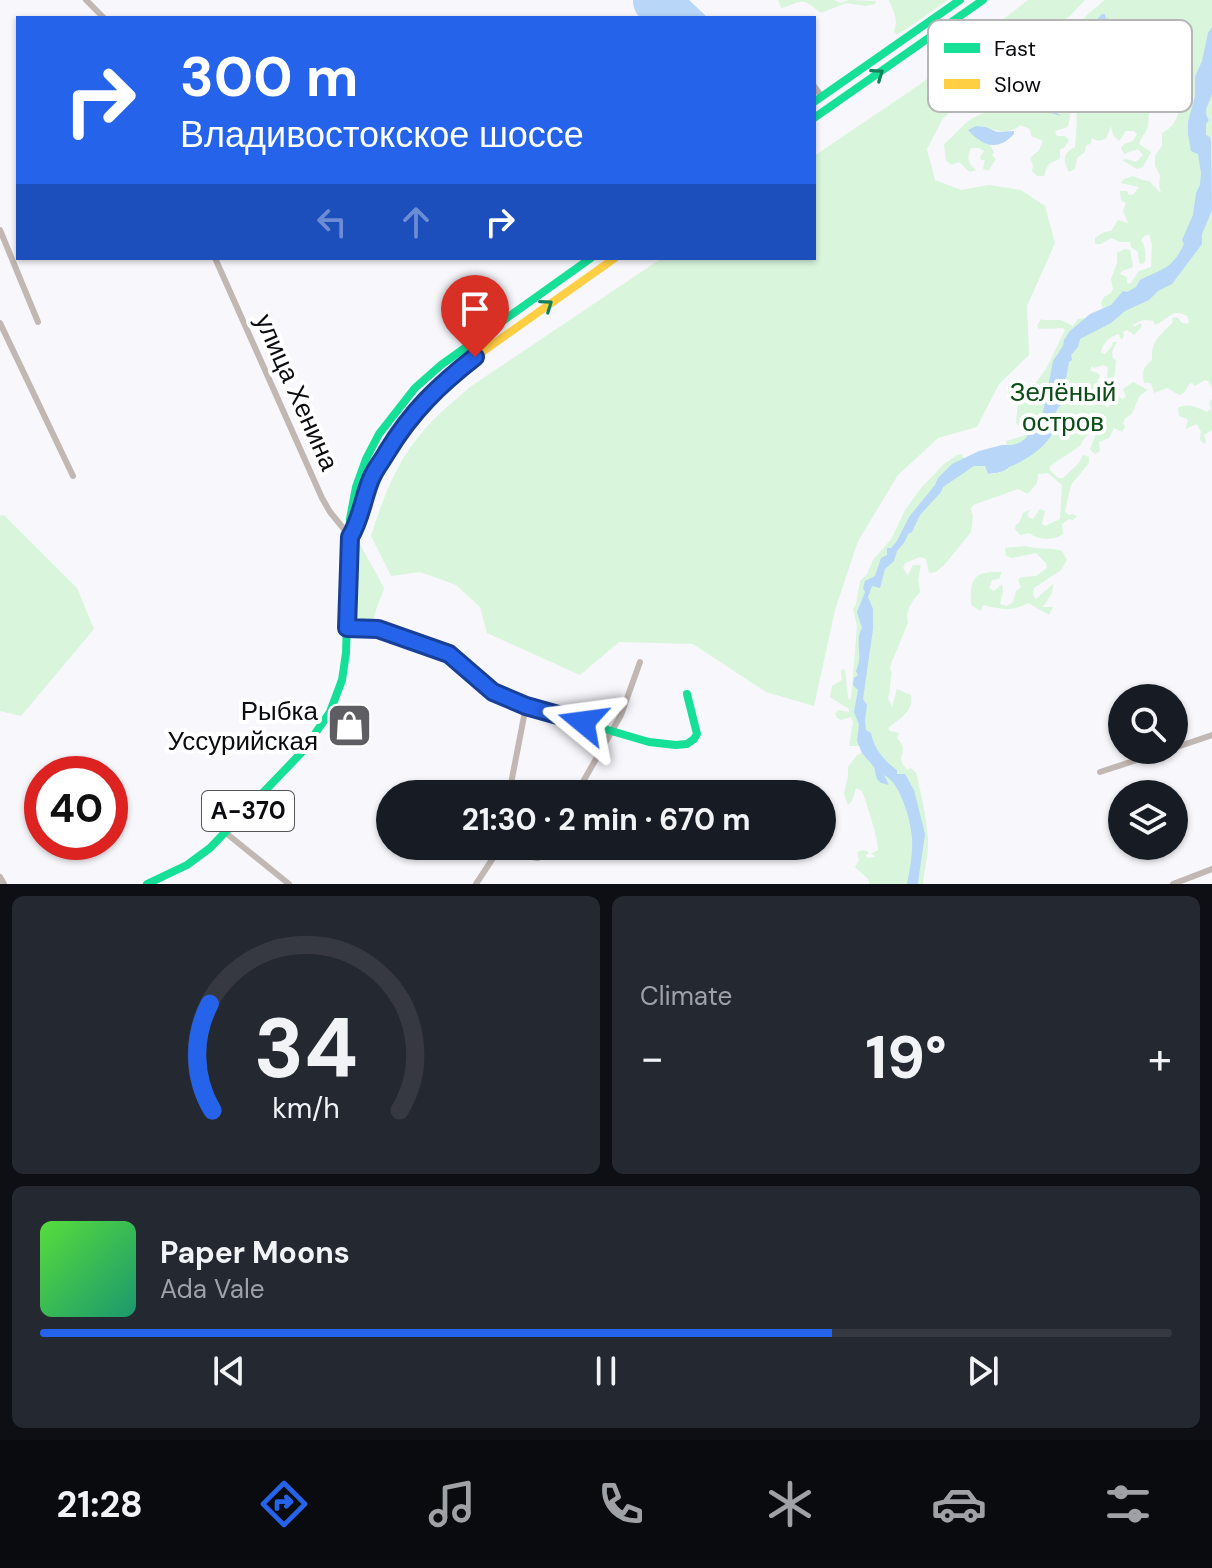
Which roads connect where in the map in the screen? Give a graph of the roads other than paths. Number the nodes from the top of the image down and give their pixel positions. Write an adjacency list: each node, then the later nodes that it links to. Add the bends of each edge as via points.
1 (86, 0): 4 (street)
2 (960, 0): 5 (main road)
3 (983, 0): 6 (main road, one-way to 3)
4 (102, 16)
5 (931, 20)
6 (954, 20)
7 (928, 22): 9 (main road)
8 (928, 38): 10 (main road, one-way to 8)
9 (818, 99)
10 (816, 117)
11 (0, 230): 15 (street)
12 (216, 260): 20 (street, улица Хенина, via 322,498)
13 (588, 260): 17 (main road, А-370)
14 (612, 260): 18 (main road, А-370, one-way to 14)
15 (38, 322)
16 (0, 323): 19 (street)
17 (456, 354): 18 (main road, via 456,364); 20 (main road, А-370, via 415,388 379,434 356,487)
18 (465, 365): 20 (main road, А-370, via 402,427 372,478)
19 (73, 476)
20 (350, 537): 21 (main road, А-370)
21 (347, 628): 24 (main road, via 378,629 449,654 493,692); 32 (main road, А-370, via 342,680 330,712 303,751)
22 (640, 662): 25 (street)
23 (687, 694): 25 (main road, via 697,734 687,744 649,742)
24 (526, 706): 25 (main road); 30 (street)
25 (611, 731): 31 (street)
26 (1212, 735): 27 (street)
27 (1188, 743)
28 (1124, 764): 29 (street)
29 (1100, 772)
30 (512, 780)
31 (584, 780)
32 (226, 833): 37 (main road, А-370, via 187,865); 38 (street)
33 (492, 860): 39 (street)
34 (1212, 869): 40 (street)
35 (0, 877): 36 (street)
36 (4, 884)
37 (147, 884)
38 (289, 884)
39 (476, 884)
40 (1173, 884)

